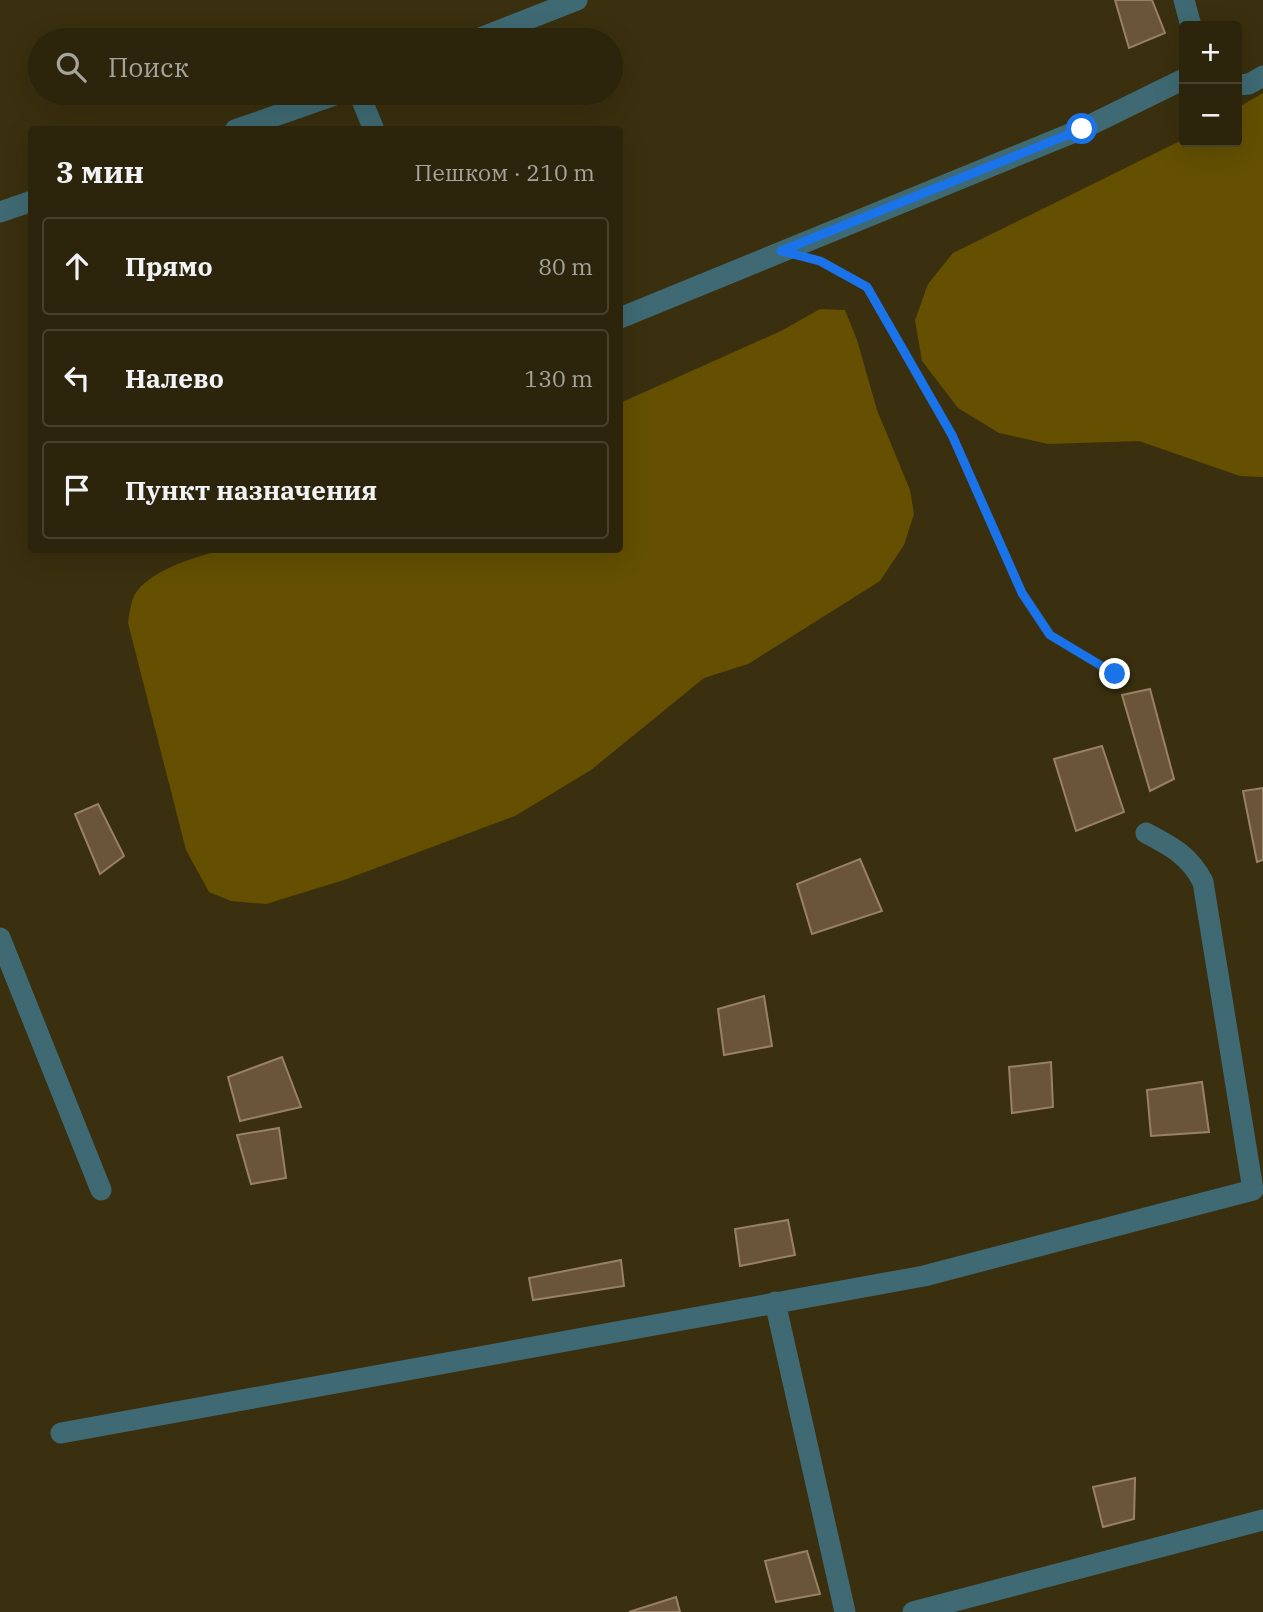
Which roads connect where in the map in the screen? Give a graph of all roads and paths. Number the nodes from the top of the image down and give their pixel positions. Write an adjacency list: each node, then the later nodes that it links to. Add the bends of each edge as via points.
1 (578, 0): 4 (street)
2 (1184, 0): 3 (street)
3 (1190, 21)
4 (506, 28)
5 (1263, 76): 7 (street)
6 (1179, 81): 14 (street, via 1082,129)
7 (1242, 85)
8 (306, 105): 10 (street)
9 (364, 105): 11 (street)
10 (246, 126)
11 (372, 126)
12 (28, 202): 13 (street)
13 (0, 212)
14 (781, 251): 15 (street); 16 (path, via 820,261 867,287 952,435 1022,593 1050,635)
15 (623, 317)
16 (1115, 674)
17 (1146, 834): 19 (street, via 1178,850 1195,866 1203,882)
18 (0, 938): 20 (street)
19 (1258, 1189): 21 (street, via 925,1276)
20 (101, 1190)
21 (775, 1303): 22 (street); 24 (street)
22 (61, 1433)
23 (1263, 1520): 25 (street)
24 (845, 1612)
25 (913, 1612)

